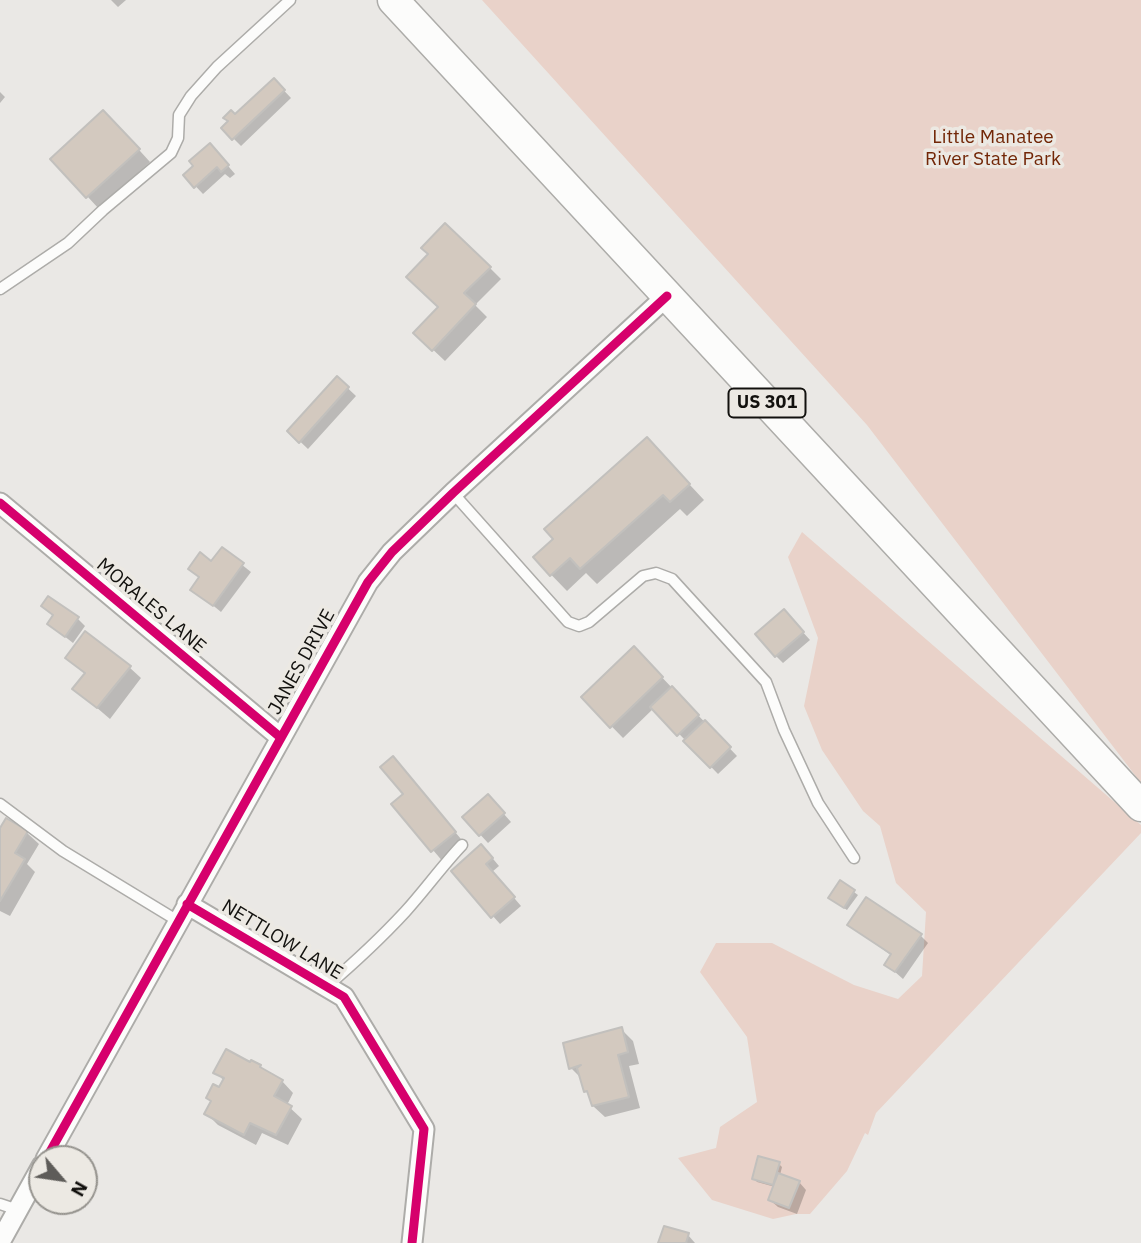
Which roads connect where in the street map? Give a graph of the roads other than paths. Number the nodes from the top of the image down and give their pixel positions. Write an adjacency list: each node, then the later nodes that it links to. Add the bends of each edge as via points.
1 (290, 0): 3 (lane, via 191,96 179,115 178,138 171,153 68,243)
2 (393, 0): 4 (main road, US 301)
3 (0, 289)
4 (667, 296): 5 (street, JANES DRIVE); 9 (main road, US 301)
5 (453, 493): 7 (street, JANES DRIVE, via 391,552 368,582); 11 (lane, via 568,622 579,626 589,622 643,576 656,573 672,579 766,682 818,803)
6 (0, 503): 7 (street, MORALES LANE)
7 (280, 737): 12 (street, JANES DRIVE)
8 (0, 804): 12 (lane, via 63,851)
9 (1141, 806)
10 (462, 845): 13 (lane, via 365,954)
11 (854, 859)
12 (182, 912): 13 (street, NETTLOW LANE); 14 (street, JANES DRIVE)
13 (326, 986): 18 (street, NETTLOW LANE, via 344,997 424,1129)
14 (54, 1145)
15 (28, 1183): 16 (street)
16 (9, 1207): 17 (street)
17 (0, 1242)
18 (412, 1243)

